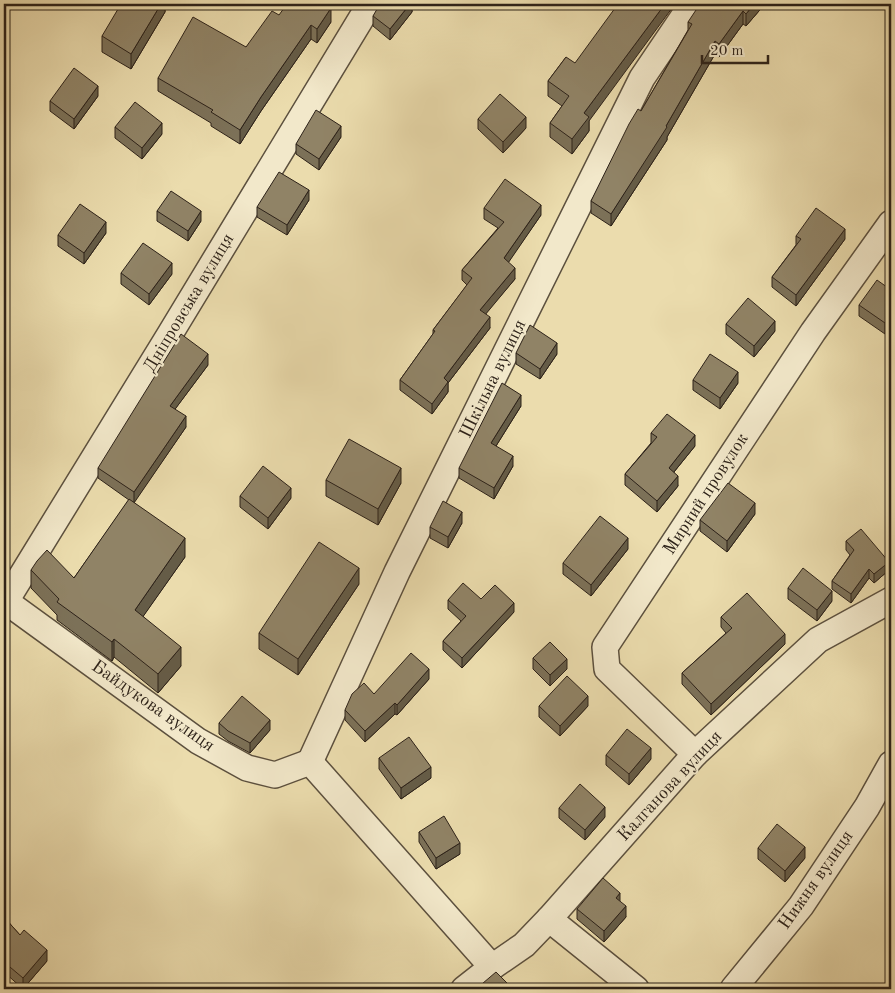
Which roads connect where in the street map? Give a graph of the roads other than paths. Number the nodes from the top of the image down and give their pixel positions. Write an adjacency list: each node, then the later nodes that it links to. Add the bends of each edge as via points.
1 (370, 4): 5 (street, Дніпровська вулиця)
2 (692, 4): 7 (street, Шкільна вулиця, via 642,78 396,572)
3 (891, 223): 6 (street, Мирний провулок, via 813,332 606,647 607,669)
4 (891, 600): 6 (street, Калганова вулиця, via 818,640)
5 (5, 601): 7 (street, Байдукова вулиця, via 198,741 246,768 275,774)
6 (696, 754): 9 (street, Калганова вулиця)
7 (310, 762): 10 (street)
8 (891, 764): 13 (street, Нижня вулиця, via 867,807 801,906)
9 (549, 919): 10 (street, Калганова вулиця, via 524,945); 12 (street)
10 (492, 966): 11 (street, Калганова вулиця)
11 (464, 989)
12 (636, 989)
13 (732, 989)

